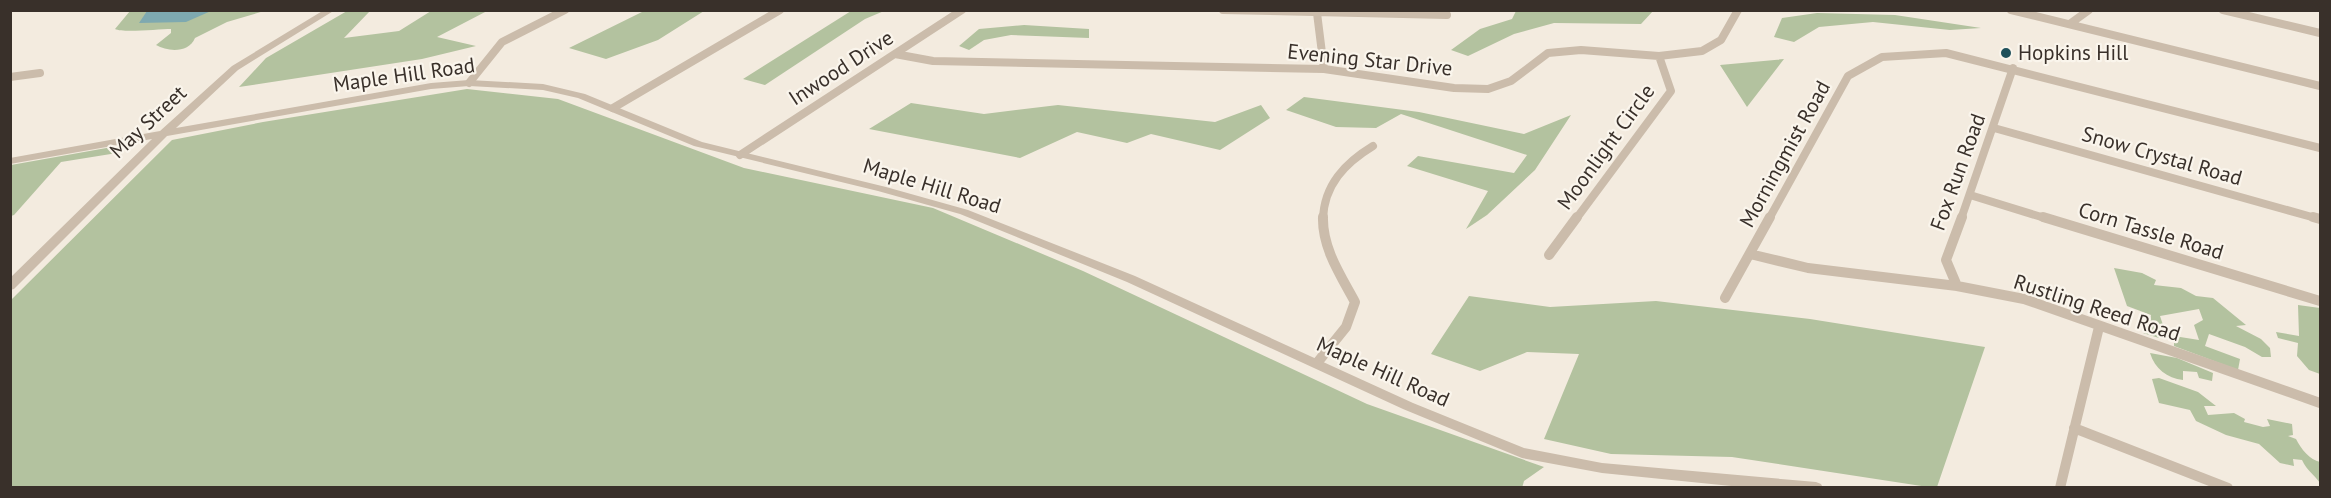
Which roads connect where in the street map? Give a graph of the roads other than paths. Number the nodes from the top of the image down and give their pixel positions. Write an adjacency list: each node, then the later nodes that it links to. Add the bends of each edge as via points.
1 (331, 10): 24 (street, May Street, via 242,62)
2 (565, 10): 20 (street, via 502,42)
3 (780, 10): 22 (street)
4 (962, 10): 14 (street, Inwood Drive)
5 (1223, 10): 10 (street)
6 (1738, 10): 15 (street, Evening Star Drive, via 1721,40 1702,51)
7 (2011, 10): 12 (street)
8 (2090, 10): 12 (street)
9 (2223, 10): 13 (street)
10 (1317, 13): 11 (street); 17 (street)
11 (1448, 15)
12 (2071, 23): 21 (street)
13 (2320, 33)
14 (895, 54): 17 (street, Evening Star Drive, via 933,61); 27 (street, Inwood Drive)
15 (1659, 56): 17 (street, Evening Star Drive, via 1581,50 1548,53 1511,81 1488,88 1454,88); 32 (street, Moonlight Circle, via 1671,91)
16 (2013, 68): 23 (street, Fox Run Road); 26 (street, Morningmist Road); 31 (street, Morningmist Road, via 1946,53 1882,57 1848,76)
17 (1324, 69)
18 (40, 73): 19 (street)
19 (10, 77)
20 (469, 83): 22 (street, Maple Hill Road, via 543,87); 24 (street, Maple Hill Road, via 387,93)
21 (2320, 86)
22 (613, 108): 27 (street, Maple Hill Road, via 698,144)
23 (1994, 128): 29 (street, Fox Run Road); 30 (street, Snow Crystal Road)
24 (165, 133): 28 (street, Maple Hill Road); 33 (street, May Street)
25 (1373, 146): 38 (street, via 1353,157 1337,173 1323,210 1325,238 1355,302 1346,327)
26 (2320, 148)
27 (740, 155): 38 (street, Maple Hill Road, via 964,212 1131,279)
28 (10, 161)
29 (1970, 195): 34 (street, Fox Run Road, via 1946,260); 36 (street, Corn Tassle Road)
30 (2320, 219)
31 (1750, 254): 34 (street, Rustling Reed Road, via 1808,268); 35 (street, Morningmist Road)
32 (1550, 255)
33 (10, 286)
34 (1957, 286): 37 (street, Rustling Reed Road, via 2024,299)
35 (1725, 298)
36 (2320, 301)
37 (2099, 327): 39 (street, Rustling Reed Road); 40 (street)
38 (1317, 363): 41 (street, Maple Hill Road, via 1522,453 1602,468)
39 (2320, 403)
40 (2074, 428): 42 (street); 43 (street)
41 (1816, 488)
42 (2060, 488)
43 (2228, 488)

